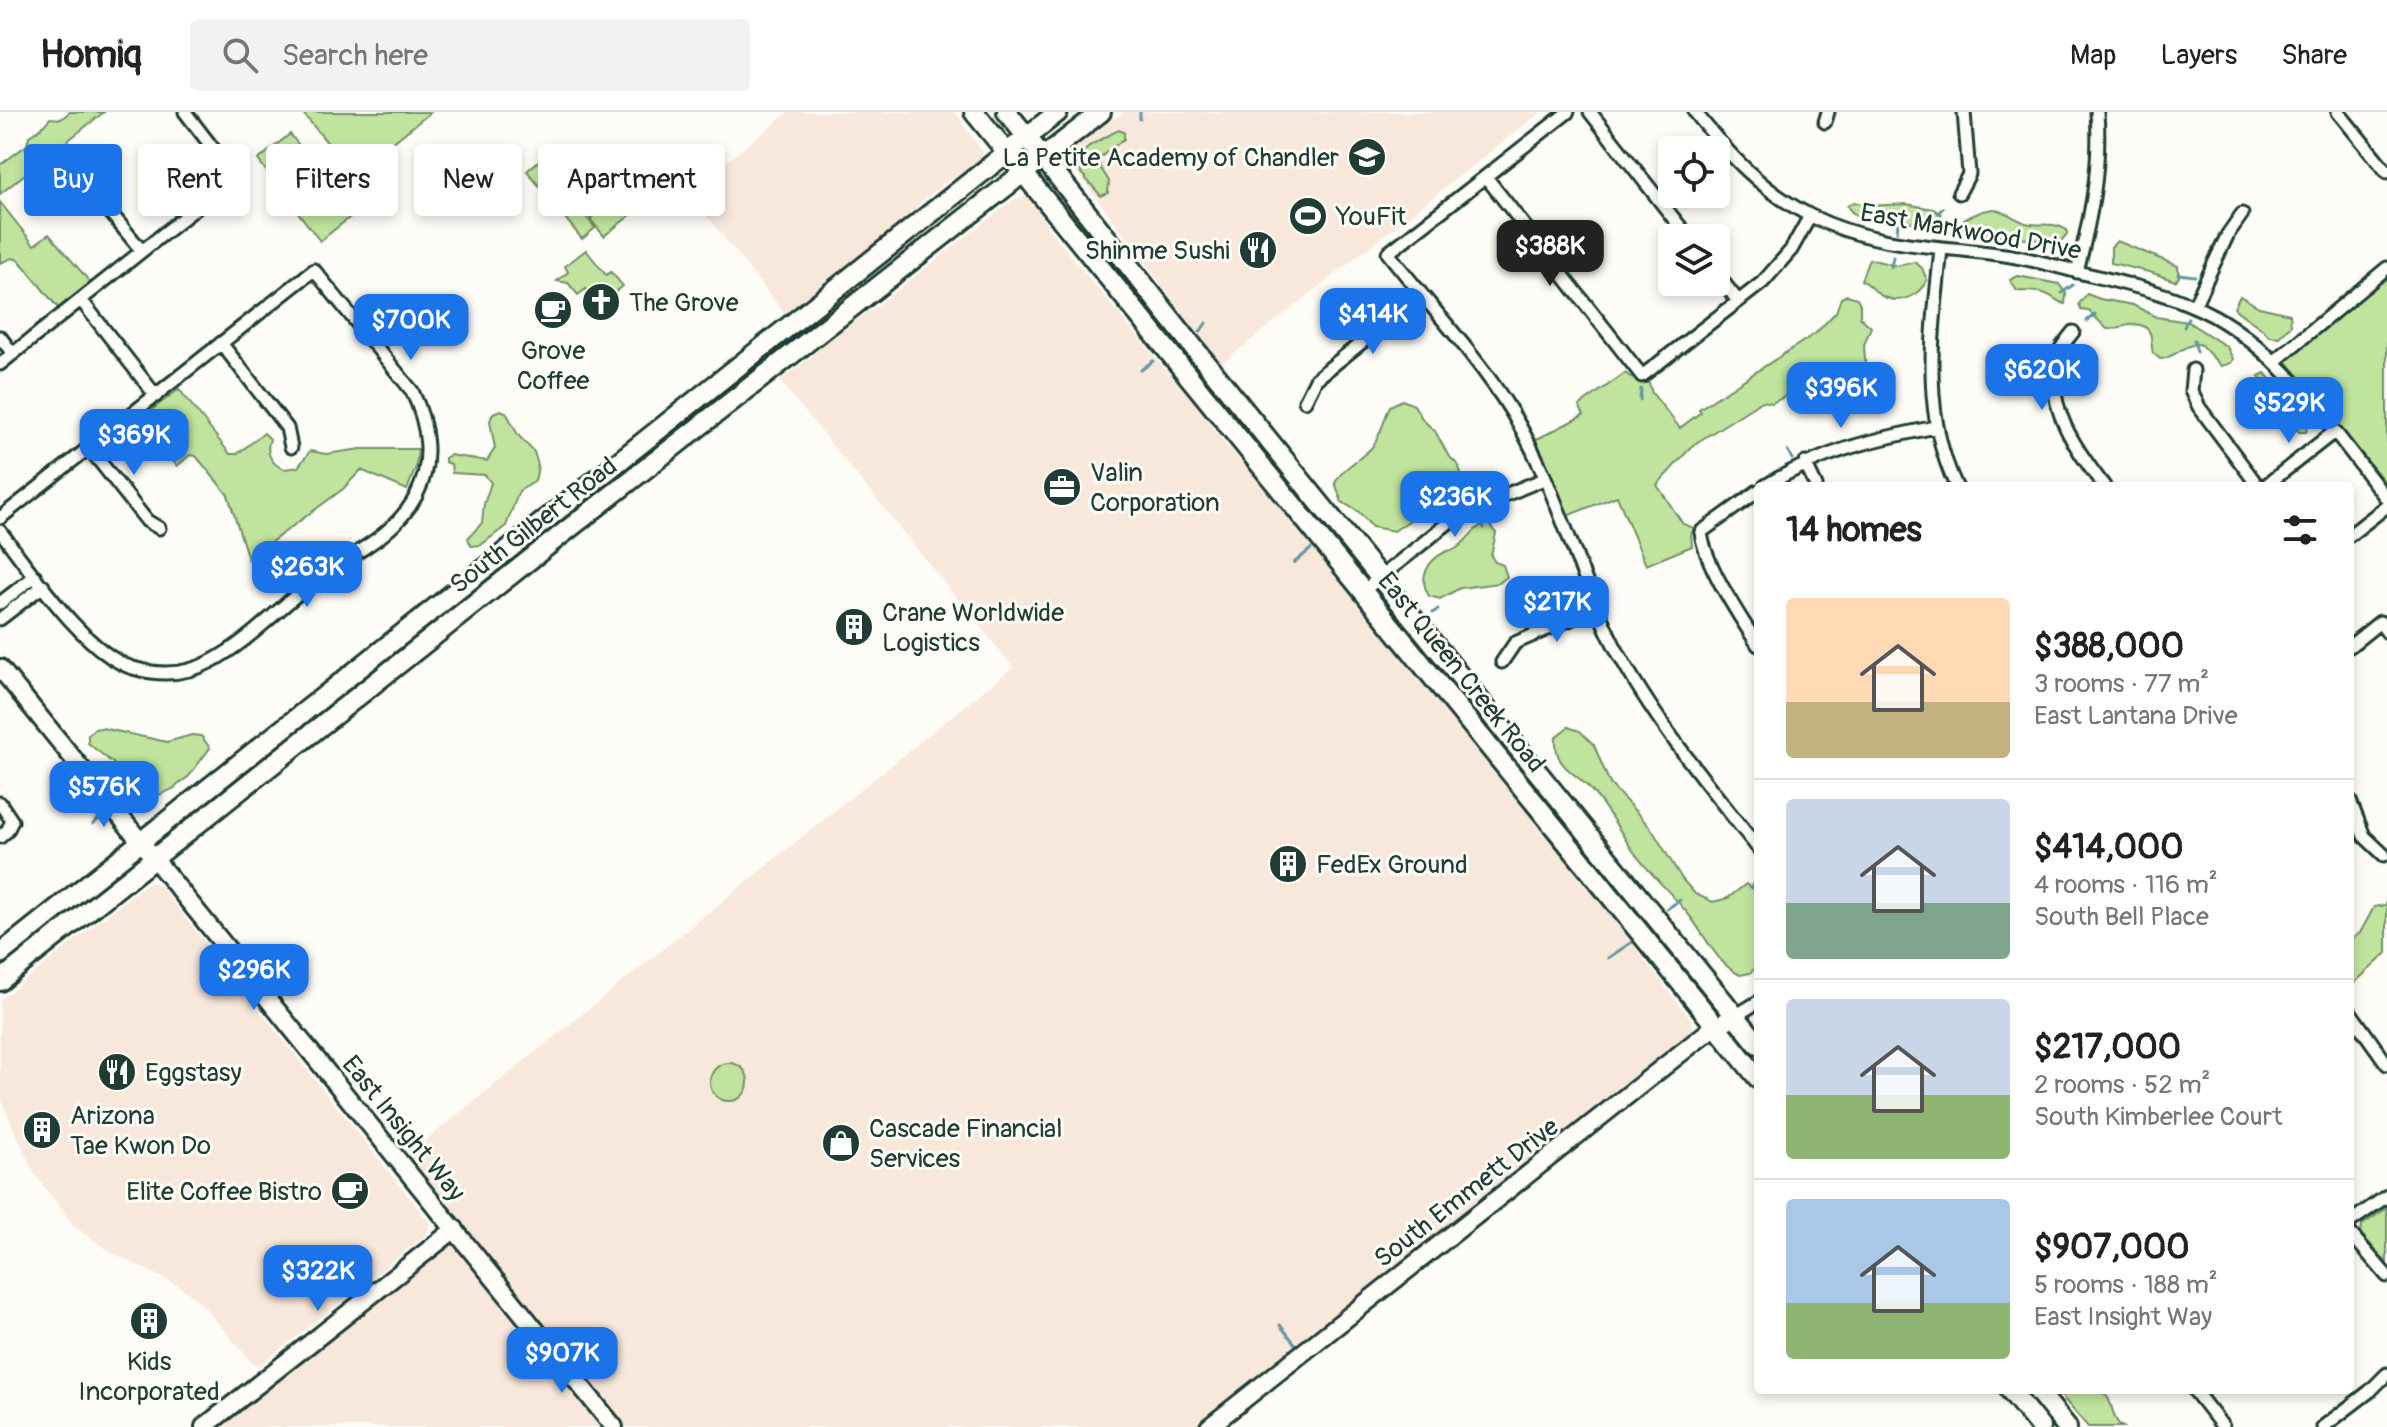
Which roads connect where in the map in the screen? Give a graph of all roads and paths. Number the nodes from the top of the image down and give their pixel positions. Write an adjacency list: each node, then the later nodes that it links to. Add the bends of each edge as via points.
1 (185, 112): 24 (street, via 235,177)
2 (974, 112): 13 (main road, East Queen Creek Road)
3 (1007, 112): 12 (main road, East Queen Creek Road)
4 (1058, 112): 12 (main road, South Gilbert Road)
5 (1101, 112): 14 (main road, South Gilbert Road)
6 (1568, 112): 17 (street)
7 (1590, 112): 22 (street)
8 (1964, 112): 18 (street, via 1969,174)
9 (2097, 112): 26 (street, via 2096,190)
10 (2338, 112): 15 (street)
11 (1700, 113): 21 (street, East Markwood Drive, via 1749,173)
12 (1027, 137): 13 (main road, South Gilbert Road); 14 (main road, East Queen Creek Road)
13 (1007, 153): 16 (main road, East Queen Creek Road); 32 (main road, South Gilbert Road)
14 (1043, 157): 16 (main road, South Gilbert Road); 38 (main road, East Queen Creek Road)
15 (2387, 172)
16 (1023, 174): 34 (main road, South Gilbert Road); 42 (main road, East Queen Creek Road)
17 (1486, 177): 28 (street, via 1388,253); 30 (street, via 1642,376)
18 (1959, 193)
19 (2242, 214): 31 (street)
20 (113, 216): 24 (street)
21 (1810, 216): 23 (street, East Markwood Drive, via 1880,241); 30 (street, via 1777,267)
22 (1678, 224)
23 (1941, 249): 26 (street, East Markwood Drive, via 2007,255); 45 (street, via 1930,380)
24 (142, 251): 29 (street)
25 (2387, 268): 39 (street)
26 (2077, 272): 31 (street, East Markwood Drive)
27 (1730, 291): 30 (street)
28 (1421, 295): 44 (street, via 1316,379); 50 (street, via 1511,410)
29 (81, 300): 37 (street); 43 (street)
30 (1738, 301)
31 (2194, 306): 39 (street, East Markwood Drive)
32 (801, 318): 34 (main road); 57 (main road, South Gilbert Road)
33 (2073, 332): 54 (street, via 2056,359 2056,395 2069,434)
34 (814, 336): 60 (main road, South Gilbert Road)
35 (0, 337): 37 (street)
36 (221, 343): 43 (street); 47 (street, via 287,428); 67 (street, via 314,270 412,391 421,410 427,467 398,524 313,581 227,651 171,674 113,660)
37 (13, 354): 40 (street)
38 (1202, 358): 42 (main road); 66 (main road, East Queen Creek Road)
39 (2275, 361): 46 (street, East Markwood Drive)
40 (0, 364)
41 (2193, 370): 55 (street, via 2191,391 2199,407)
42 (1185, 372): 68 (main road, East Queen Creek Road)
43 (156, 396): 48 (street)
44 (1305, 401)
45 (1936, 427): 49 (street, via 1860,442); 53 (street)
46 (2334, 432): 56 (street); 59 (street, East Markwood Drive)
47 (291, 447)
48 (89, 448): 62 (street); 63 (street, via 147,521)
49 (1805, 463): 51 (street); 52 (street)
50 (1544, 479): 66 (street, via 1466,511); 70 (street)
51 (1772, 482)
52 (1814, 482)
53 (1954, 482)
54 (2101, 482)
55 (2255, 482)
56 (2270, 482)
57 (593, 483): 60 (main road); 80 (main road, South Gilbert Road)
58 (1754, 494): 73 (street, via 1701,532 1716,571)
59 (2387, 499)
60 (607, 501): 83 (main road, South Gilbert Road)
61 (2387, 506): 65 (street)
62 (0, 518)
63 (159, 528)
64 (0, 531): 67 (street)
65 (2354, 532)
66 (1380, 577): 68 (street); 88 (main road, East Queen Creek Road)
67 (39, 581): 69 (street); 71 (street)
68 (1363, 591): 88 (main road, East Queen Creek Road)
69 (0, 603)
70 (1597, 608): 75 (street, via 1515,643); 81 (street, via 1656,714)
71 (0, 619)
72 (2384, 627): 74 (street)
73 (1754, 638)
74 (2354, 644)
75 (1502, 662)
76 (0, 668): 80 (street, East Insight Way)
77 (0, 803): 79 (street, via 12,821)
78 (2354, 811): 82 (street, via 2364,836)
79 (0, 837)
80 (141, 843): 83 (street, East Insight Way); 84 (main road, South Gilbert Road)
81 (1754, 843)
82 (2384, 855)
83 (155, 860): 85 (main road, South Gilbert Road); 94 (street, East Insight Way)
84 (0, 954)
85 (0, 981)
86 (1754, 1004): 88 (street, South Emmett Drive)
87 (2354, 1018): 90 (street)
88 (1726, 1021): 89 (main road, East Queen Creek Road); 91 (main road, East Queen Creek Road); 103 (street, South Emmett Drive)
89 (1754, 1041)
90 (2387, 1064)
91 (1754, 1071)
92 (2387, 1196): 93 (street)
93 (2354, 1219)
94 (455, 1229): 101 (street); 102 (street, East Insight Way)
95 (2354, 1238): 96 (street)
96 (2387, 1276)
97 (2387, 1374): 107 (street)
98 (2013, 1394): 104 (main road)
99 (2040, 1394): 105 (main road)
100 (2197, 1394): 106 (street)
101 (204, 1427)
102 (614, 1427)
103 (1209, 1427)
104 (2040, 1427)
105 (2067, 1427)
106 (2223, 1427)
107 (2323, 1427)

